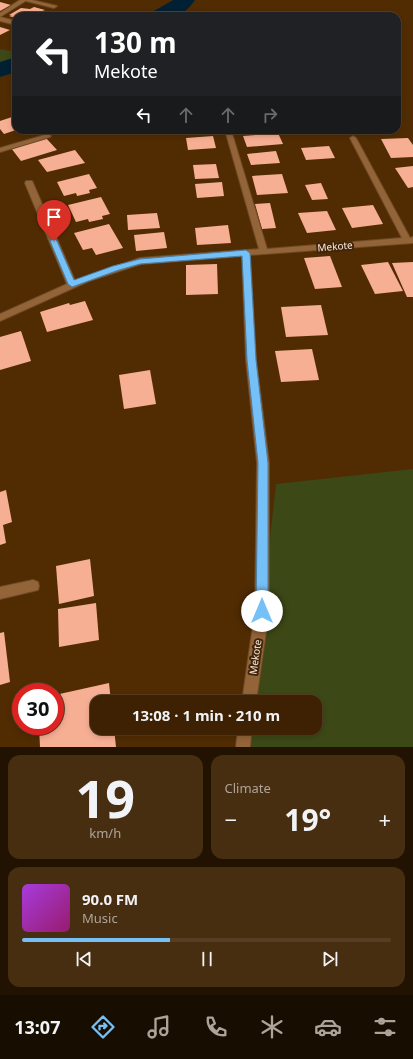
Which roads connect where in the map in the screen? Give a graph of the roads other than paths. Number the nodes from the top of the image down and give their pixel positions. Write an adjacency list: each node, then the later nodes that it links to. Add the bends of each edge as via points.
1 (24, 0): 2 (street); 3 (street)
2 (54, 6)
3 (0, 15)
4 (0, 19): 5 (street)
5 (12, 22)
6 (229, 134): 12 (street)
7 (48, 136): 9 (street)
8 (353, 138): 11 (street, Mekote)
9 (0, 150)
10 (29, 183): 14 (street)
11 (410, 240): 12 (street, Mekote)
12 (264, 252): 13 (street, Mekote)
13 (246, 253): 14 (street, Mekote, via 140,262); 18 (street, Mekote, via 251,360 263,463 262,611)
14 (72, 284): 15 (street, Mekote)
15 (0, 318)
16 (33, 586): 17 (street)
17 (0, 593)
18 (250, 695)
19 (244, 735): 20 (street)
20 (243, 747)

